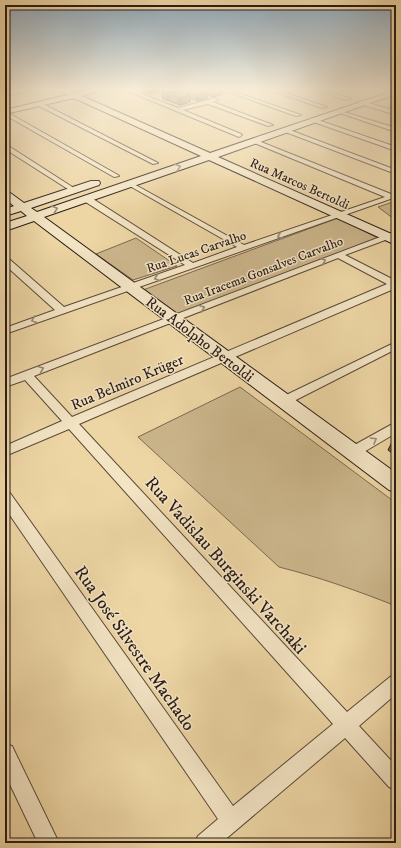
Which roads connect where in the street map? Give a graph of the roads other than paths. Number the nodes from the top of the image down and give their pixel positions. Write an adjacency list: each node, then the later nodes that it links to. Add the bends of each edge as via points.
1 (34, 129): 19 (street)
2 (89, 129): 16 (street)
3 (161, 129): 12 (street, Rua Marcos Bertoldi)
4 (228, 129): 8 (street)
5 (288, 129): 7 (street)
6 (338, 129): 13 (street)
7 (284, 130): 10 (street); 18 (street)
8 (242, 134): 9 (street)
9 (225, 140)
10 (254, 141): 15 (street); 23 (street)
11 (5, 146): 21 (street)
12 (203, 147): 14 (street); 15 (street, Rua Marcos Bertoldi)
13 (396, 149)
14 (181, 154)
15 (214, 155): 20 (street, one-way to 15); 26 (street, Rua Marcos Bertoldi); 28 (street, Rua Marcos Bertoldi)
16 (158, 162): 17 (street)
17 (142, 167)
18 (396, 172)
19 (119, 175): 21 (street)
20 (130, 184): 24 (street); 32 (street)
21 (73, 190): 25 (street)
22 (5, 194): 25 (street, Rua Adolpho Bertoldi)
23 (394, 196): 26 (street, Rua Lucas Carvalho)
24 (87, 198): 29 (street, one-way to 24); 35 (street)
25 (22, 207): 27 (street); 29 (street, Rua Adolpho Bertoldi)
26 (349, 211): 28 (street, Rua Lucas Carvalho); 31 (street, Rua Marcos Bertoldi)
27 (5, 212)
28 (339, 215): 31 (street, Rua Marcos Bertoldi); 32 (street, Rua Lucas Carvalho, one-way to 32)
29 (35, 216): 30 (street); 37 (street, Rua Adolpho Bertoldi)
30 (5, 227)
31 (394, 236): 33 (street, Rua Iracema Gonsalves Carvalho)
32 (244, 248): 35 (street, Rua Lucas Carvalho)
33 (338, 255): 36 (street); 39 (street, Rua Iracema Gonsalves Carvalho, one-way to 33)
34 (5, 260): 38 (street)
35 (192, 266): 37 (street, Rua Lucas Carvalho, one-way to 37)
36 (395, 284): 42 (street, Rua Belmiro Krüger)
37 (131, 287): 38 (street, Rua Lucas Carvalho); 39 (street, Rua Adolpho Bertoldi)
38 (62, 311): 40 (street, Rua Lucas Carvalho, one-way to 40)
39 (173, 319): 42 (street, Rua Adolpho Bertoldi); 43 (street, Rua Iracema Gonsalves Carvalho, one-way to 39)
40 (5, 330)
41 (396, 345): 45 (street)
42 (224, 357): 45 (street, Rua Adolpho Bertoldi); 46 (street, Rua Belmiro Krüger)
43 (27, 375): 44 (street, Rua Iracema Gonsalves Carvalho); 46 (street, Rua Vadislau Burginski Varchaki)
44 (5, 383)
45 (284, 401): 49 (street, Rua Adolpho Bertoldi)
46 (71, 423): 48 (street, Rua Belmiro Krüger); 53 (street, Rua Vadislau Burginski Varchaki)
47 (396, 427): 49 (street, one-way to 47)
48 (5, 451)
49 (353, 452): 50 (street, Rua Adolpho Bertoldi)
50 (396, 484)
51 (5, 497): 56 (street, Rua José Silvestre Machado)
52 (396, 683): 53 (street)
53 (346, 725): 55 (street, Rua Vadislau Burginski Varchaki); 56 (street)
54 (5, 754): 57 (street)
55 (396, 780)
56 (231, 821): 58 (street)
57 (50, 843)
58 (205, 843)

